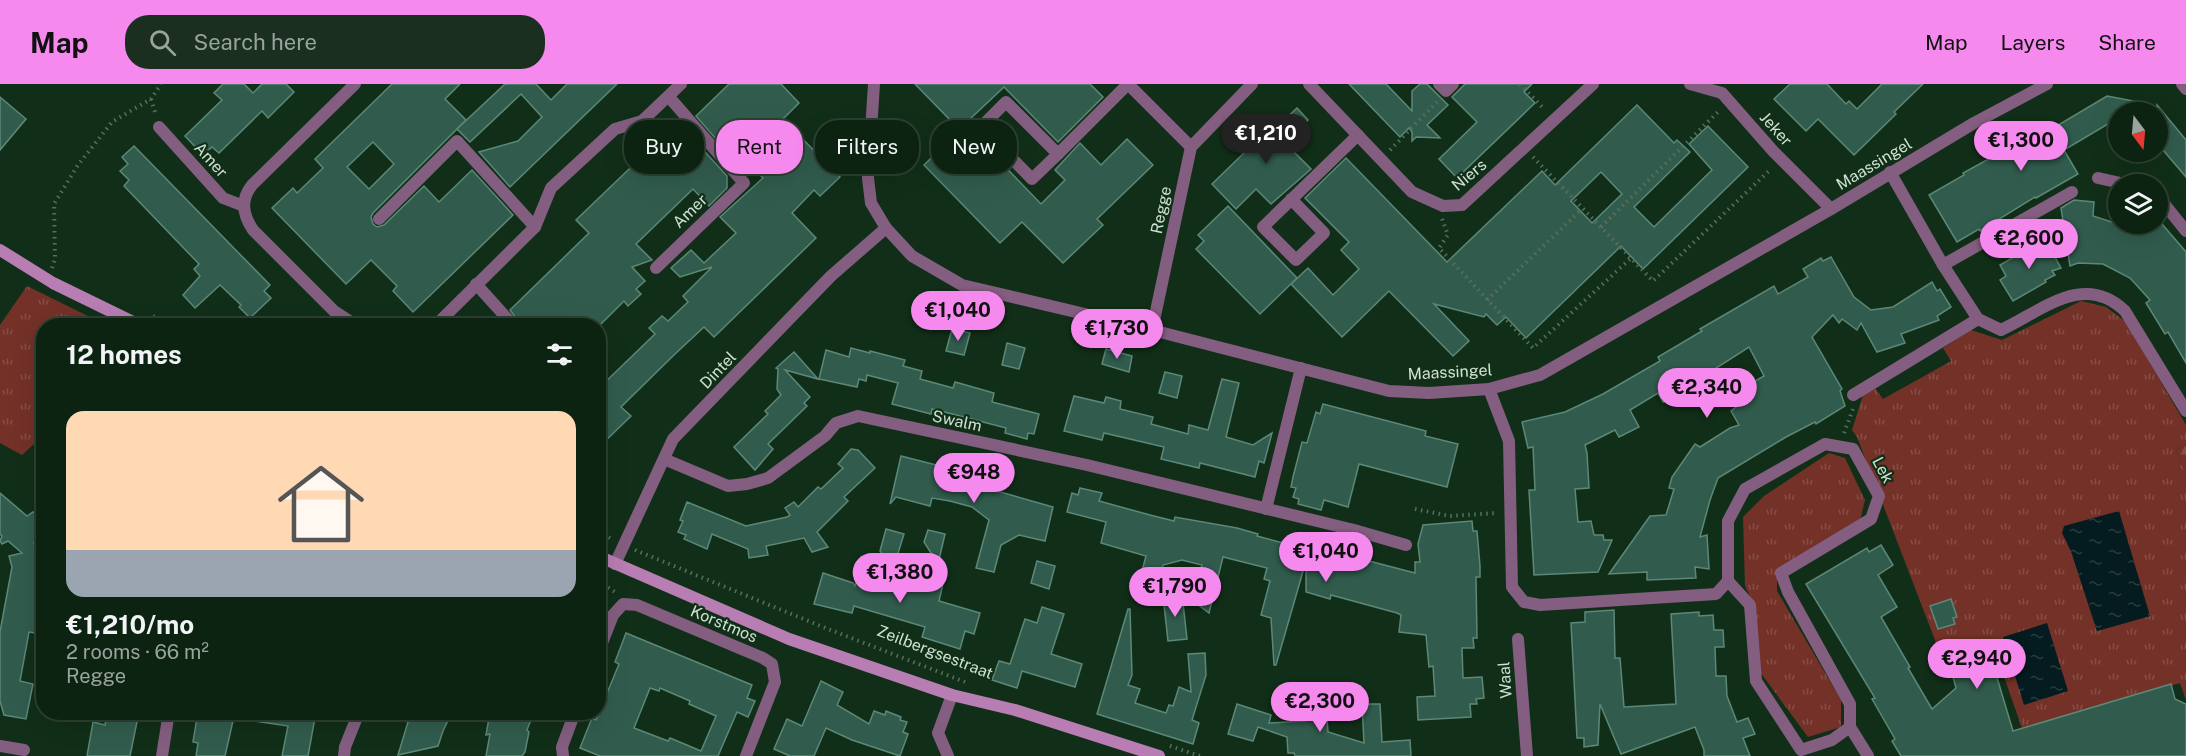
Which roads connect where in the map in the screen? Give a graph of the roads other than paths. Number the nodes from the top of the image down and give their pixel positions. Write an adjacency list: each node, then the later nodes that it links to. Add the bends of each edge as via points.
1 (355, 84): 24 (street, via 252,185)
2 (681, 84): 13 (street)
3 (874, 84): 29 (street, Maassingel, via 868,177 871,203)
4 (1128, 84): 17 (street); 18 (street)
5 (1252, 84): 17 (street)
6 (1308, 84): 16 (street, Niers)
7 (1593, 84): 16 (street, Niers, via 1462,206 1443,206 1412,192)
8 (1690, 84): 14 (street)
9 (1732, 84): 14 (street)
10 (2047, 84): 19 (street, Maassingel)
11 (2182, 84): 12 (street)
12 (2186, 89)
13 (669, 97): 28 (street, via 642,121 615,129 551,188); 33 (street, Amer, via 744,183)
14 (1725, 97): 25 (street, Jeker)
15 (159, 127): 24 (street, Amer, via 223,198)
16 (1358, 135): 23 (street)
17 (1191, 147): 40 (street, Regge)
18 (1058, 154): 18 (street, via 1006,102 981,127 1032,179)
19 (1890, 172): 25 (street, Maassingel); 32 (street)
20 (2098, 177): 21 (street)
21 (2108, 180)
22 (2072, 192): 32 (street)
23 (1291, 199): 23 (street, via 1263,227 1296,260 1324,233)
24 (244, 206): 36 (street, via 245,218 253,230)
25 (1831, 209): 42 (street, Maassingel, via 1539,375)
26 (2168, 209): 30 (street)
27 (379, 219): 28 (street, via 457,141)
28 (535, 227): 34 (street)
29 (886, 228): 40 (street, Maassingel, via 912,256 962,285); 45 (street, Dintel, via 831,276 673,439)
30 (2186, 231)
31 (0, 250): 35 (street, via 53,283)
32 (1943, 265): 39 (street)
33 (656, 268)
34 (476, 284): 37 (street); 38 (street)
35 (125, 318)
36 (345, 318)
37 (443, 318)
38 (507, 318)
39 (1978, 319): 43 (street); 44 (street, via 2001,330 2078,293 2113,299 2126,311)
40 (1152, 330): 41 (street, Maassingel)
41 (1301, 368): 42 (street, Maassingel, via 1389,391); 46 (street)
42 (1490, 389): 50 (street, via 1509,441 1512,588 1524,602 1540,605 1716,594)
43 (1853, 394)
44 (2186, 411)
45 (664, 459): 46 (street, Swalm, via 728,486 747,484 768,478 825,436 836,423 858,416 1087,465); 49 (street, Dintel)
46 (1266, 509): 47 (street, Swalm)
47 (1406, 545)
48 (606, 560): 49 (street, Zeilbergsestraat)
49 (615, 564): 53 (street, Zeilbergsestraat, via 789,639)
50 (1728, 580): 57 (street, via 1750,605 1756,681 1800,750 1832,740); 57 (street, Lek, via 1728,521 1745,489 1825,444 1853,449 1879,496 1871,519 1781,573 1850,704)
51 (606, 634): 63 (street, Korstmos, via 623,604 637,605 772,664 775,682)
52 (1518, 639): 66 (street, Waal)
53 (952, 695): 64 (street, Zeilbergsestraat, via 938,733); 65 (street, Zeilbergsestraat, via 1015,710)
54 (168, 720): 60 (street)
55 (356, 720): 61 (street)
56 (572, 720): 62 (street, via 562,747)
57 (1850, 727): 67 (street, Lek)
58 (0, 746): 59 (street)
59 (24, 750)
60 (162, 756)
61 (344, 756)
62 (563, 756)
63 (746, 756)
64 (948, 756)
65 (1159, 756)
66 (1527, 756)
67 (1868, 756)

